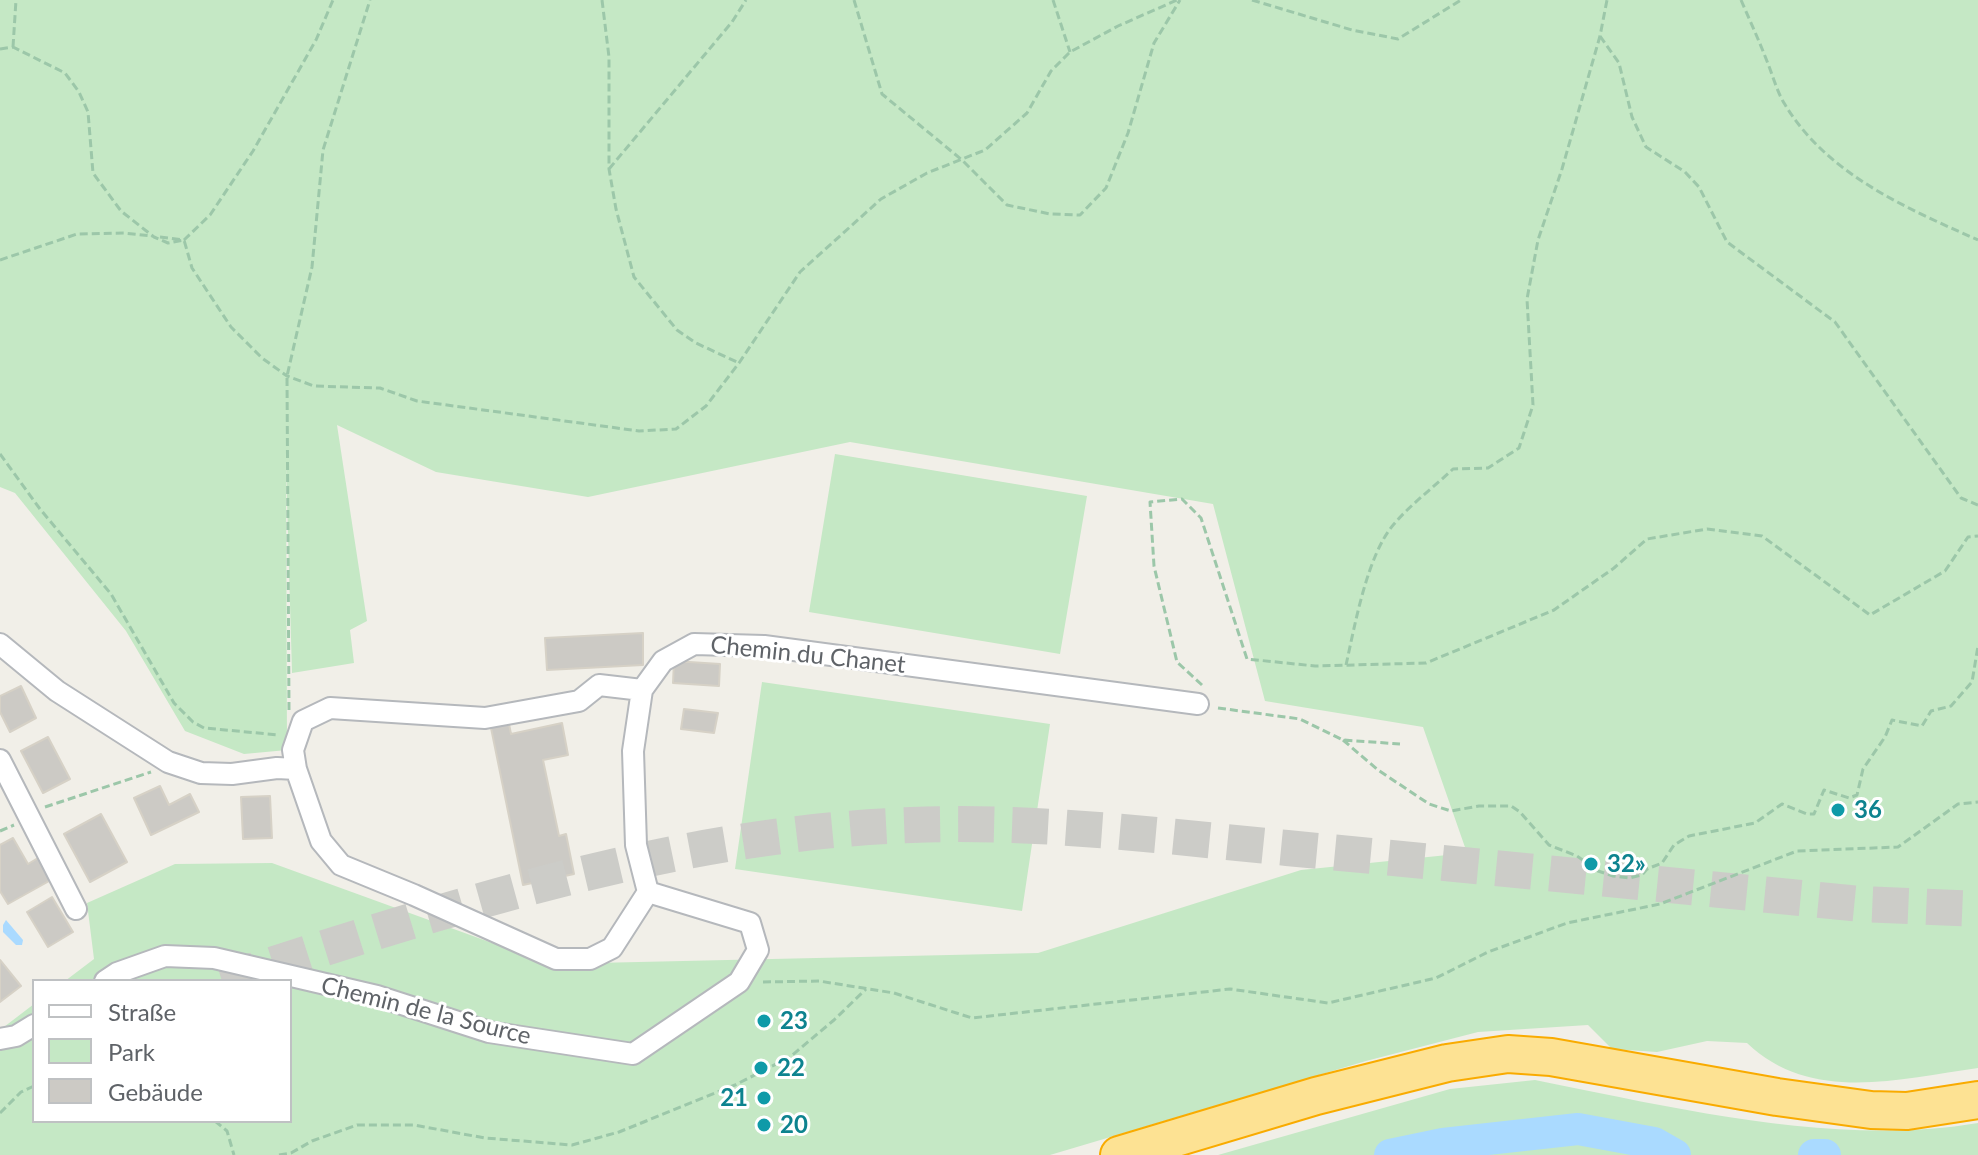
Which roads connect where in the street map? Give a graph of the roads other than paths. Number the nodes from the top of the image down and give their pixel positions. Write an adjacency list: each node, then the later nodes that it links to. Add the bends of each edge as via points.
1 (0, 644): 5 (street, via 57,691 168,762 201,773)
2 (642, 690): 3 (street, Chemin du Chanet, via 663,661 694,644 764,646); 5 (street, via 599,685 579,701 485,718 330,708 300,729 293,750); 6 (street, via 633,751 636,845)
3 (1198, 704)
4 (0, 760): 7 (street)
5 (296, 769): 6 (street, via 321,841 341,865 556,959 590,959 612,948)
6 (648, 892): 8 (street, Chemin de la Source, via 750,923 758,950 739,982 633,1054 489,1032 377,996 214,958 165,956)
7 (76, 909)
8 (108, 979)
9 (32, 1026): 10 (street)
10 (0, 1039)
11 (1978, 1100): 12 (highway, via 1907,1111 1871,1110 1508,1054 1447,1063 1316,1096)
12 (1119, 1155)

